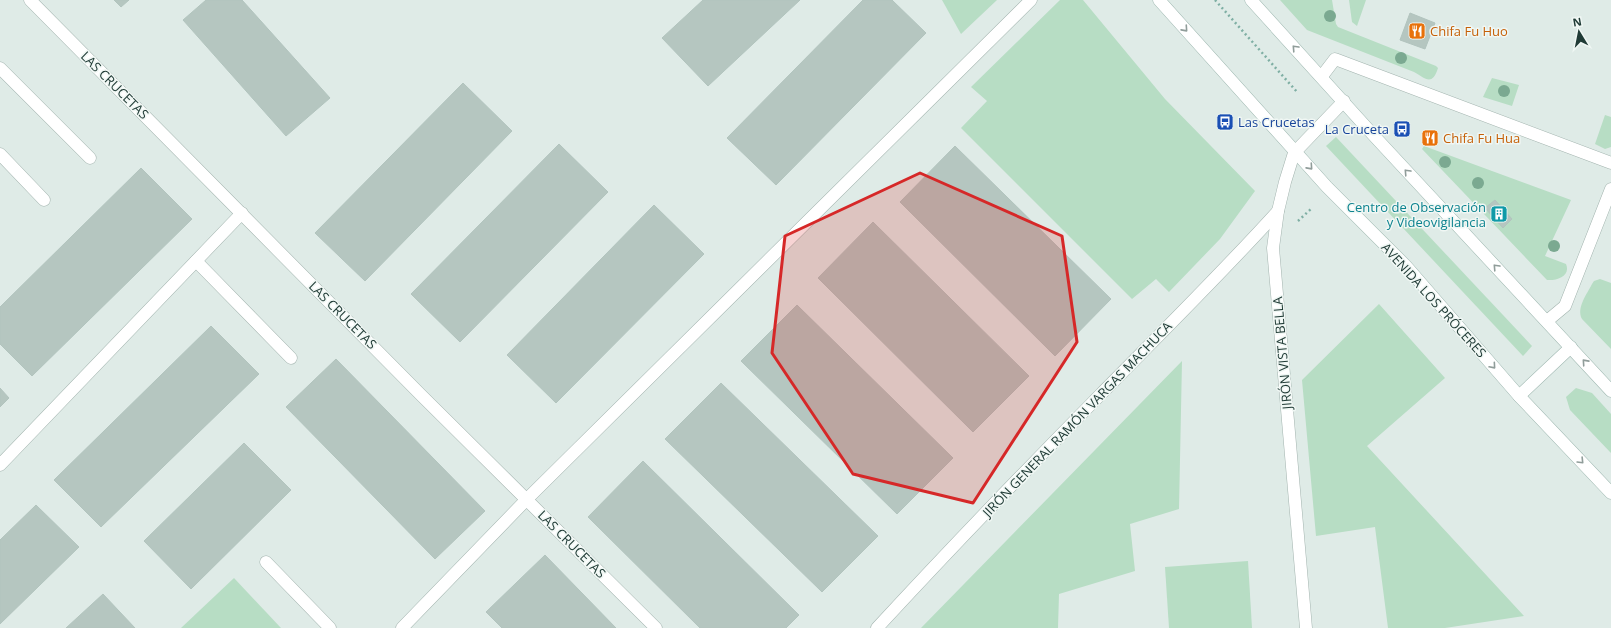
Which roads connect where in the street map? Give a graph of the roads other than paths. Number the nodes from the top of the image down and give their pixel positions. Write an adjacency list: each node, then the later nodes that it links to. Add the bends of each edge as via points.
1 (30, 0): 15 (street, LAS CRUCETAS)
2 (1031, 0): 24 (street)
3 (1159, 0): 8 (street, AVENIDA LOS PRÓCERES, one-way to 8)
4 (1251, 0): 6 (street, one-way to 4)
5 (0, 68): 10 (street)
6 (1322, 76): 7 (street); 11 (street, via 1335,59)
7 (1344, 101): 8 (street, JIRÓN VISTA BELLA); 17 (street, one-way to 7)
8 (1295, 151): 14 (street, JIRÓN VISTA BELLA); 21 (street, AVENIDA LOS PRÓCERES, one-way to 21, via 1406,266)
9 (0, 154): 13 (street)
10 (90, 158)
11 (1611, 163)
12 (1611, 190): 17 (street, via 1565,306)
13 (44, 200)
14 (1278, 211): 29 (street, JIRÓN GENERAL RAMÓN VARGAS MACHUCA, via 1236,258 1100,395); 30 (street, JIRÓN VISTA BELLA, via 1273,248)
15 (242, 213): 16 (street); 24 (street, LAS CRUCETAS)
16 (196, 261): 19 (street); 22 (street)
17 (1547, 321): 18 (street)
18 (1571, 347): 20 (street, one-way to 18); 21 (street)
19 (291, 358)
20 (1609, 387)
21 (1519, 396): 23 (street, AVENIDA LOS PRÓCERES, one-way to 23)
22 (0, 465)
23 (1611, 493)
24 (527, 499): 27 (street); 28 (street, LAS CRUCETAS)
25 (266, 562): 26 (street)
26 (330, 628)
27 (402, 628)
28 (656, 628)
29 (877, 628)
30 (1306, 628)

